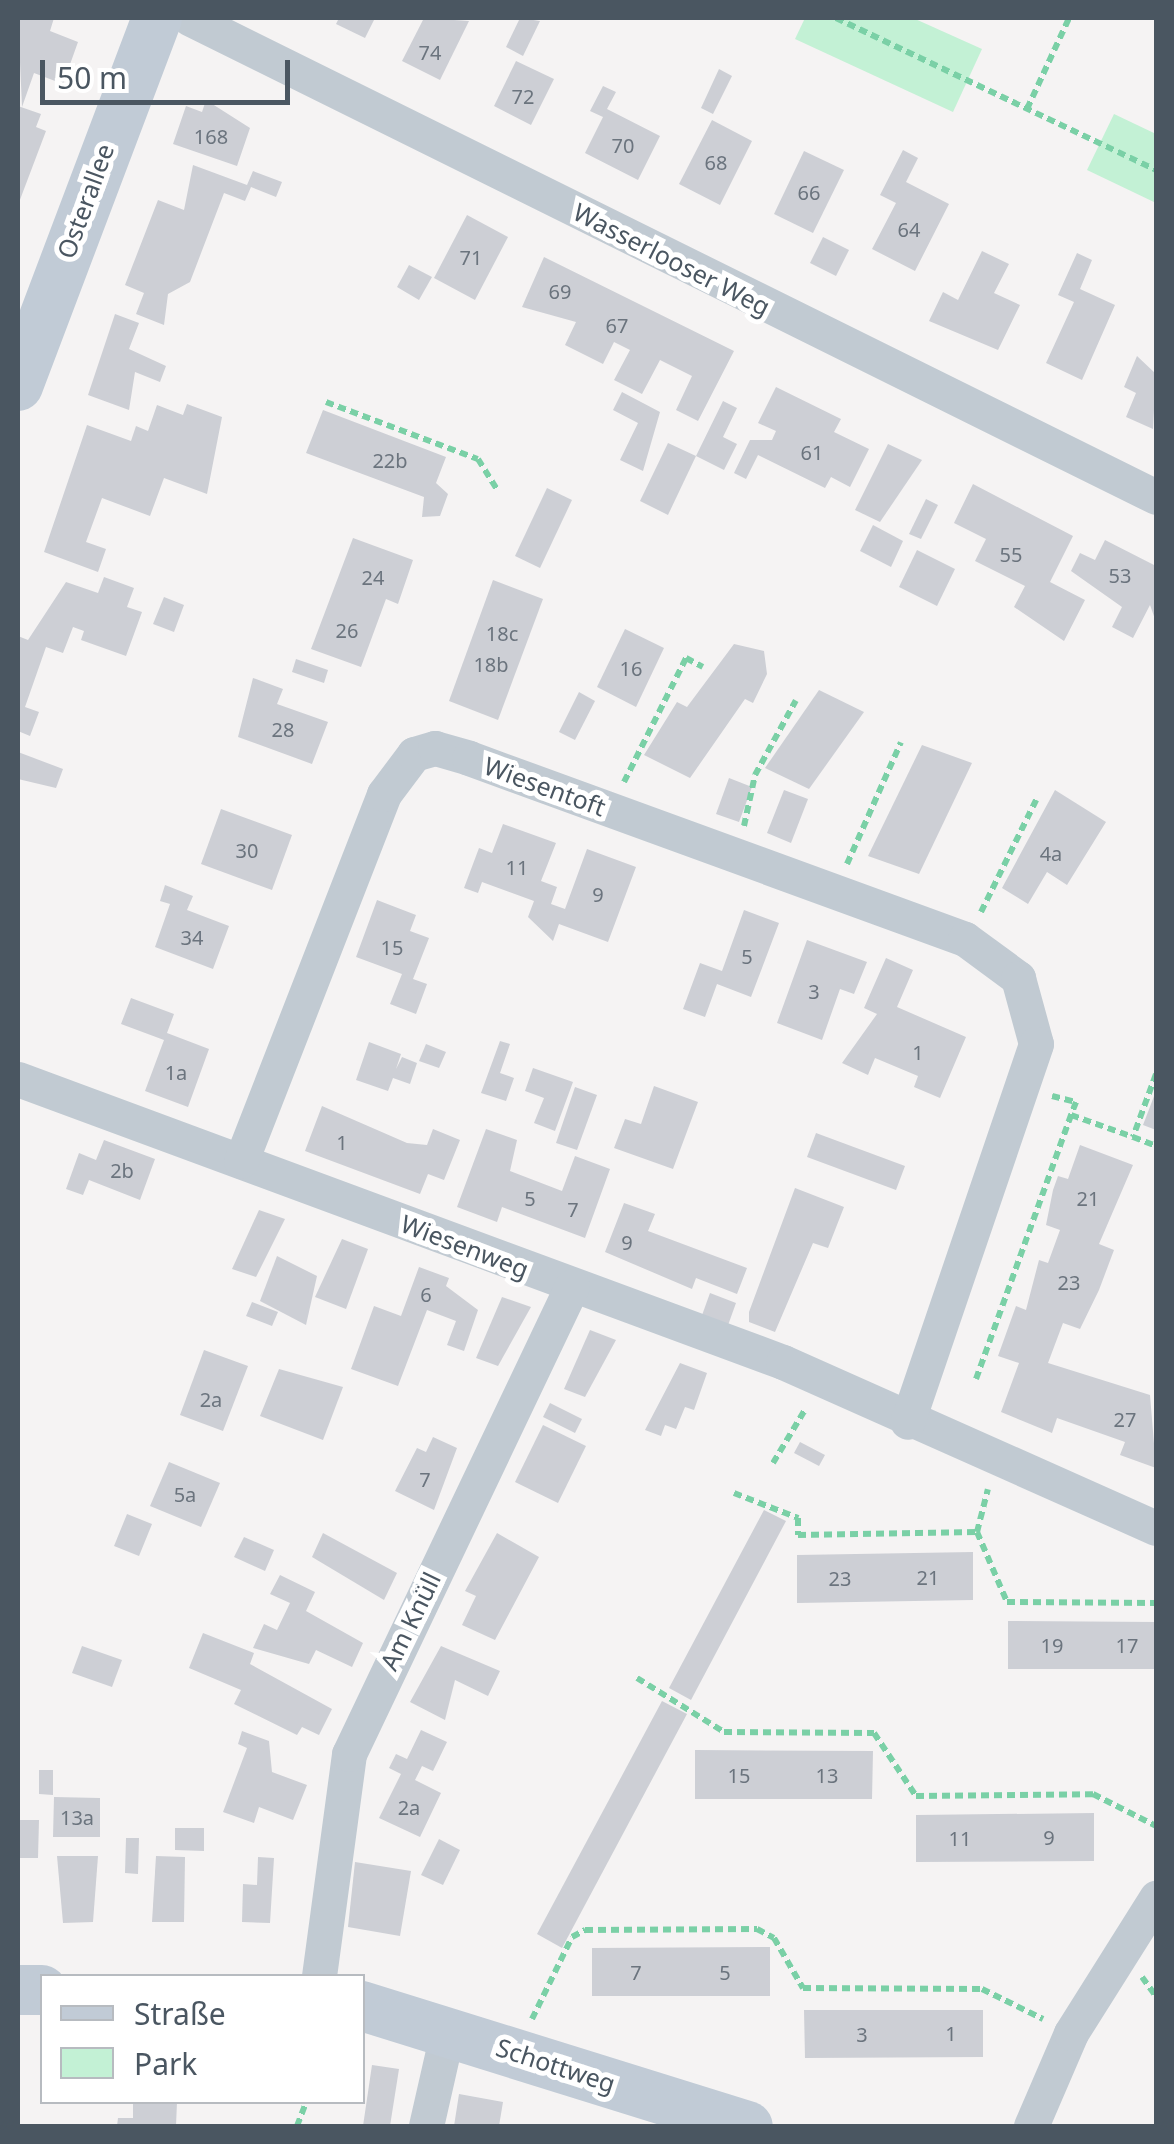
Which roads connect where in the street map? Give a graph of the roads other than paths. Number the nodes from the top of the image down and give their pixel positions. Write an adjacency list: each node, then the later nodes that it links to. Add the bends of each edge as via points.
1 (158, 18): 3 (street, Osterallee)
2 (189, 18): 4 (street, Wasserlooser Weg)
3 (18, 386)
4 (1156, 496)
5 (18, 1079): 6 (street, Wiesenweg)
6 (242, 1161): 7 (street, Wiesenweg); 8 (street, Wiesentoft, via 397,767 435,748 966,939 1018,978 1036,1044 1026,1090)
7 (572, 1286): 8 (street, Wiesenweg, via 783,1362 819,1385); 11 (street, Am Knüll, via 349,1754)
8 (907, 1422): 9 (street, Wiesenweg)
9 (1156, 1528)
10 (1156, 1898): 16 (street, via 1070,2034)
11 (319, 1974)
12 (365, 2007): 13 (street, Schottweg)
13 (448, 2029): 14 (street); 15 (street, Schottweg)
14 (426, 2126)
15 (748, 2126)
16 (1031, 2126)

